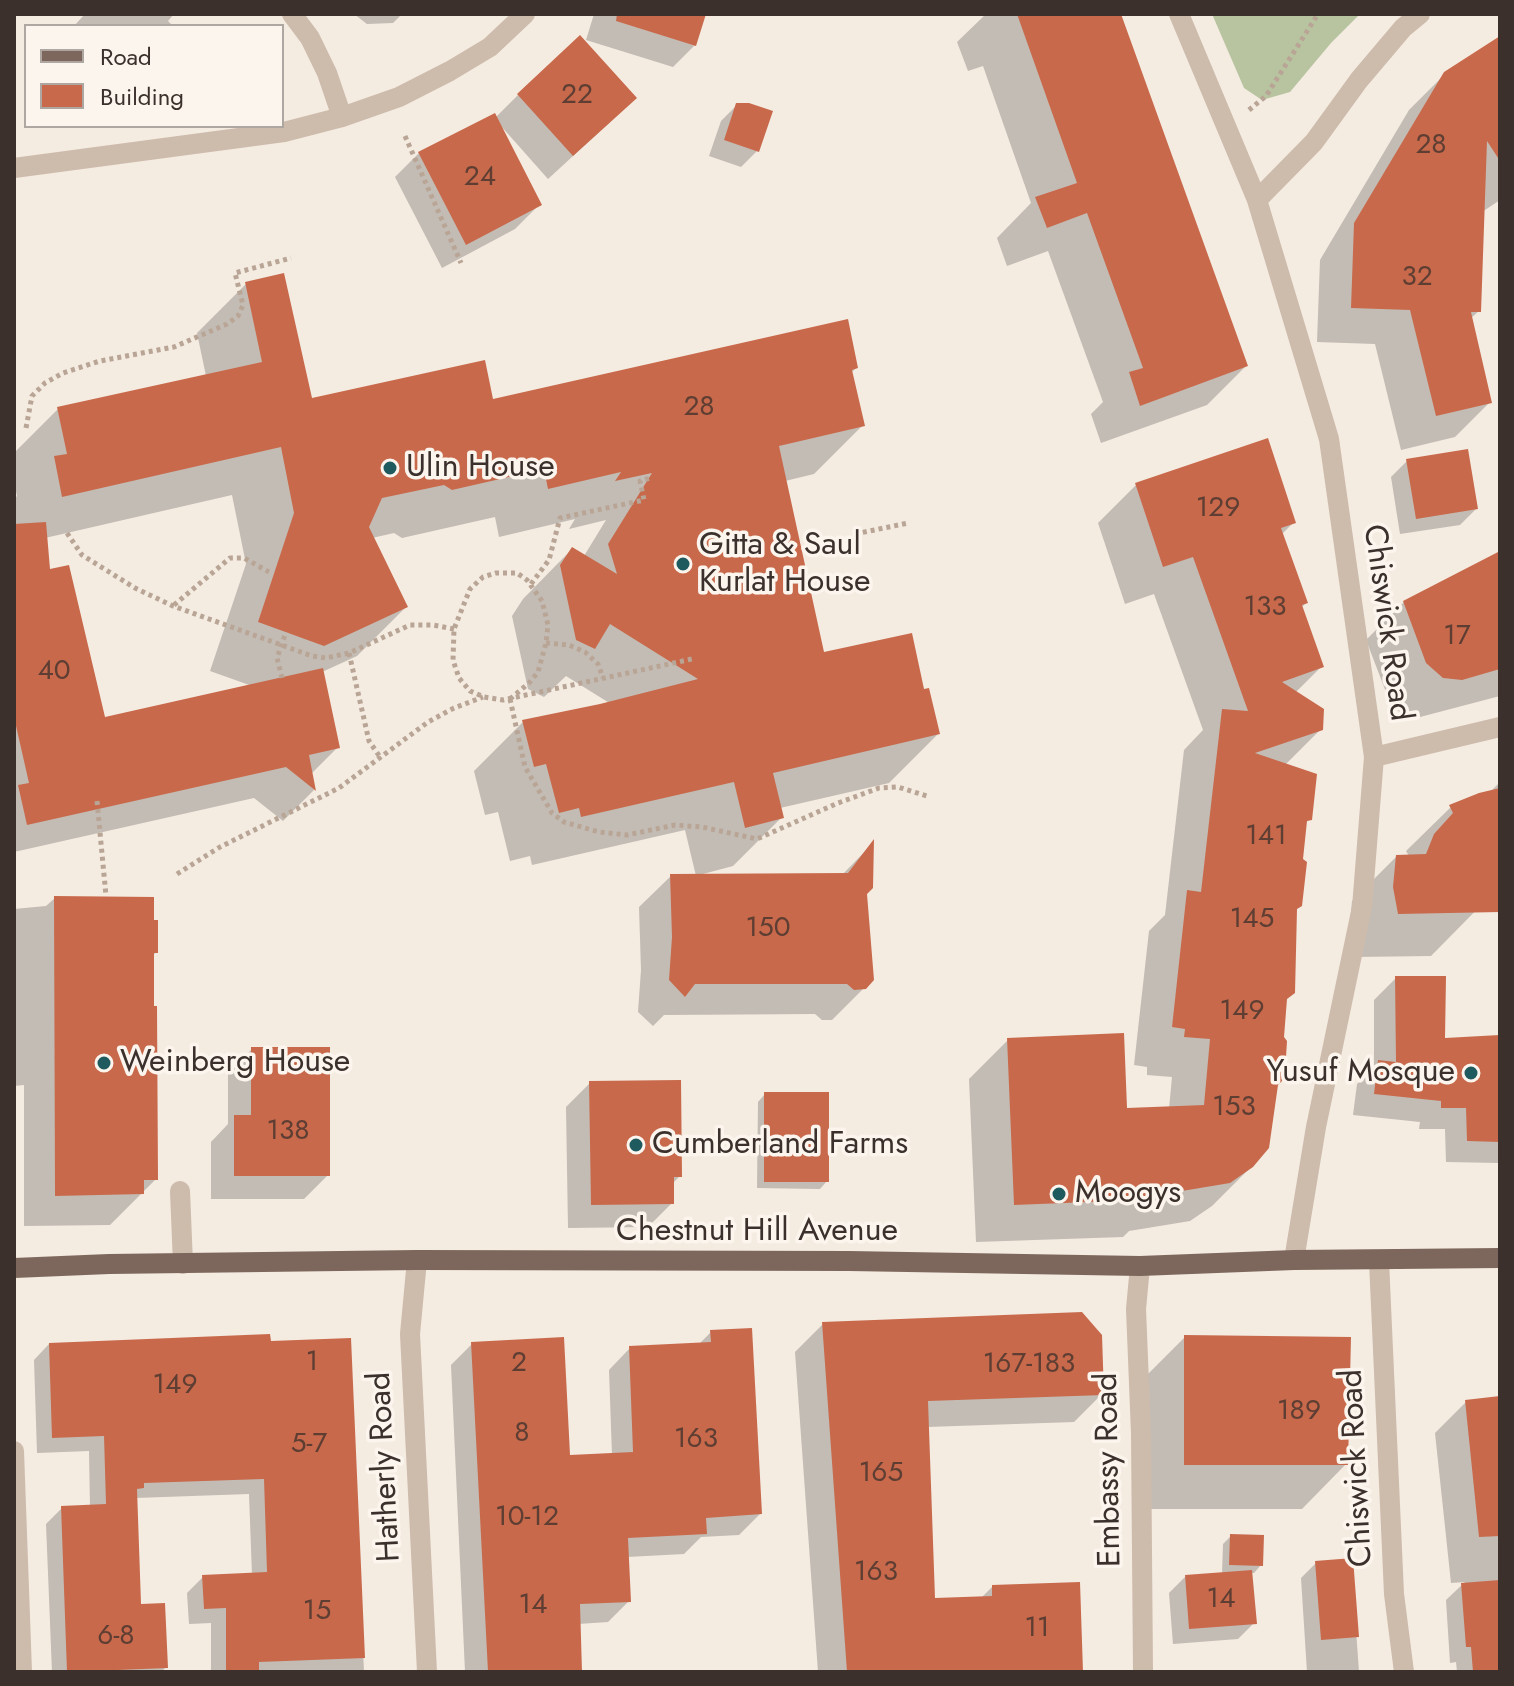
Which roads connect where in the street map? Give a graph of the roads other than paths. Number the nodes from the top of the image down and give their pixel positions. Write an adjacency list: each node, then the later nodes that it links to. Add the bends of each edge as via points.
1 (292, 14): 5 (street, via 310,38)
2 (525, 14): 5 (street, via 490,47 450,71)
3 (1179, 14): 7 (street, Chiswick Road)
4 (1420, 14): 7 (street, via 1368,70 1314,142)
5 (342, 117): 6 (street, via 284,132)
6 (14, 168)
7 (1257, 200): 9 (street, Chiswick Road, via 1329,439)
8 (1500, 727): 9 (street)
9 (1374, 757): 13 (street, Chiswick Road, via 1362,907)
10 (180, 1191): 15 (street)
11 (1500, 1258): 14 (main road, Chestnut Hill Avenue)
12 (417, 1260): 15 (main road, Chestnut Hill Avenue); 16 (main road, Chestnut Hill Avenue); 20 (street, Hatherly Road, via 410,1325)
13 (1294, 1260): 14 (main road, Chestnut Hill Avenue); 16 (main road, Chestnut Hill Avenue)
14 (1379, 1261): 22 (street, Chiswick Road, via 1394,1594)
15 (183, 1264): 17 (main road, Chestnut Hill Avenue)
16 (1140, 1266): 21 (street, Embassy Road, via 1136,1309)
17 (14, 1268)
18 (14, 1451): 19 (street)
19 (22, 1672)
20 (427, 1672)
21 (1143, 1672)
22 (1404, 1672)

